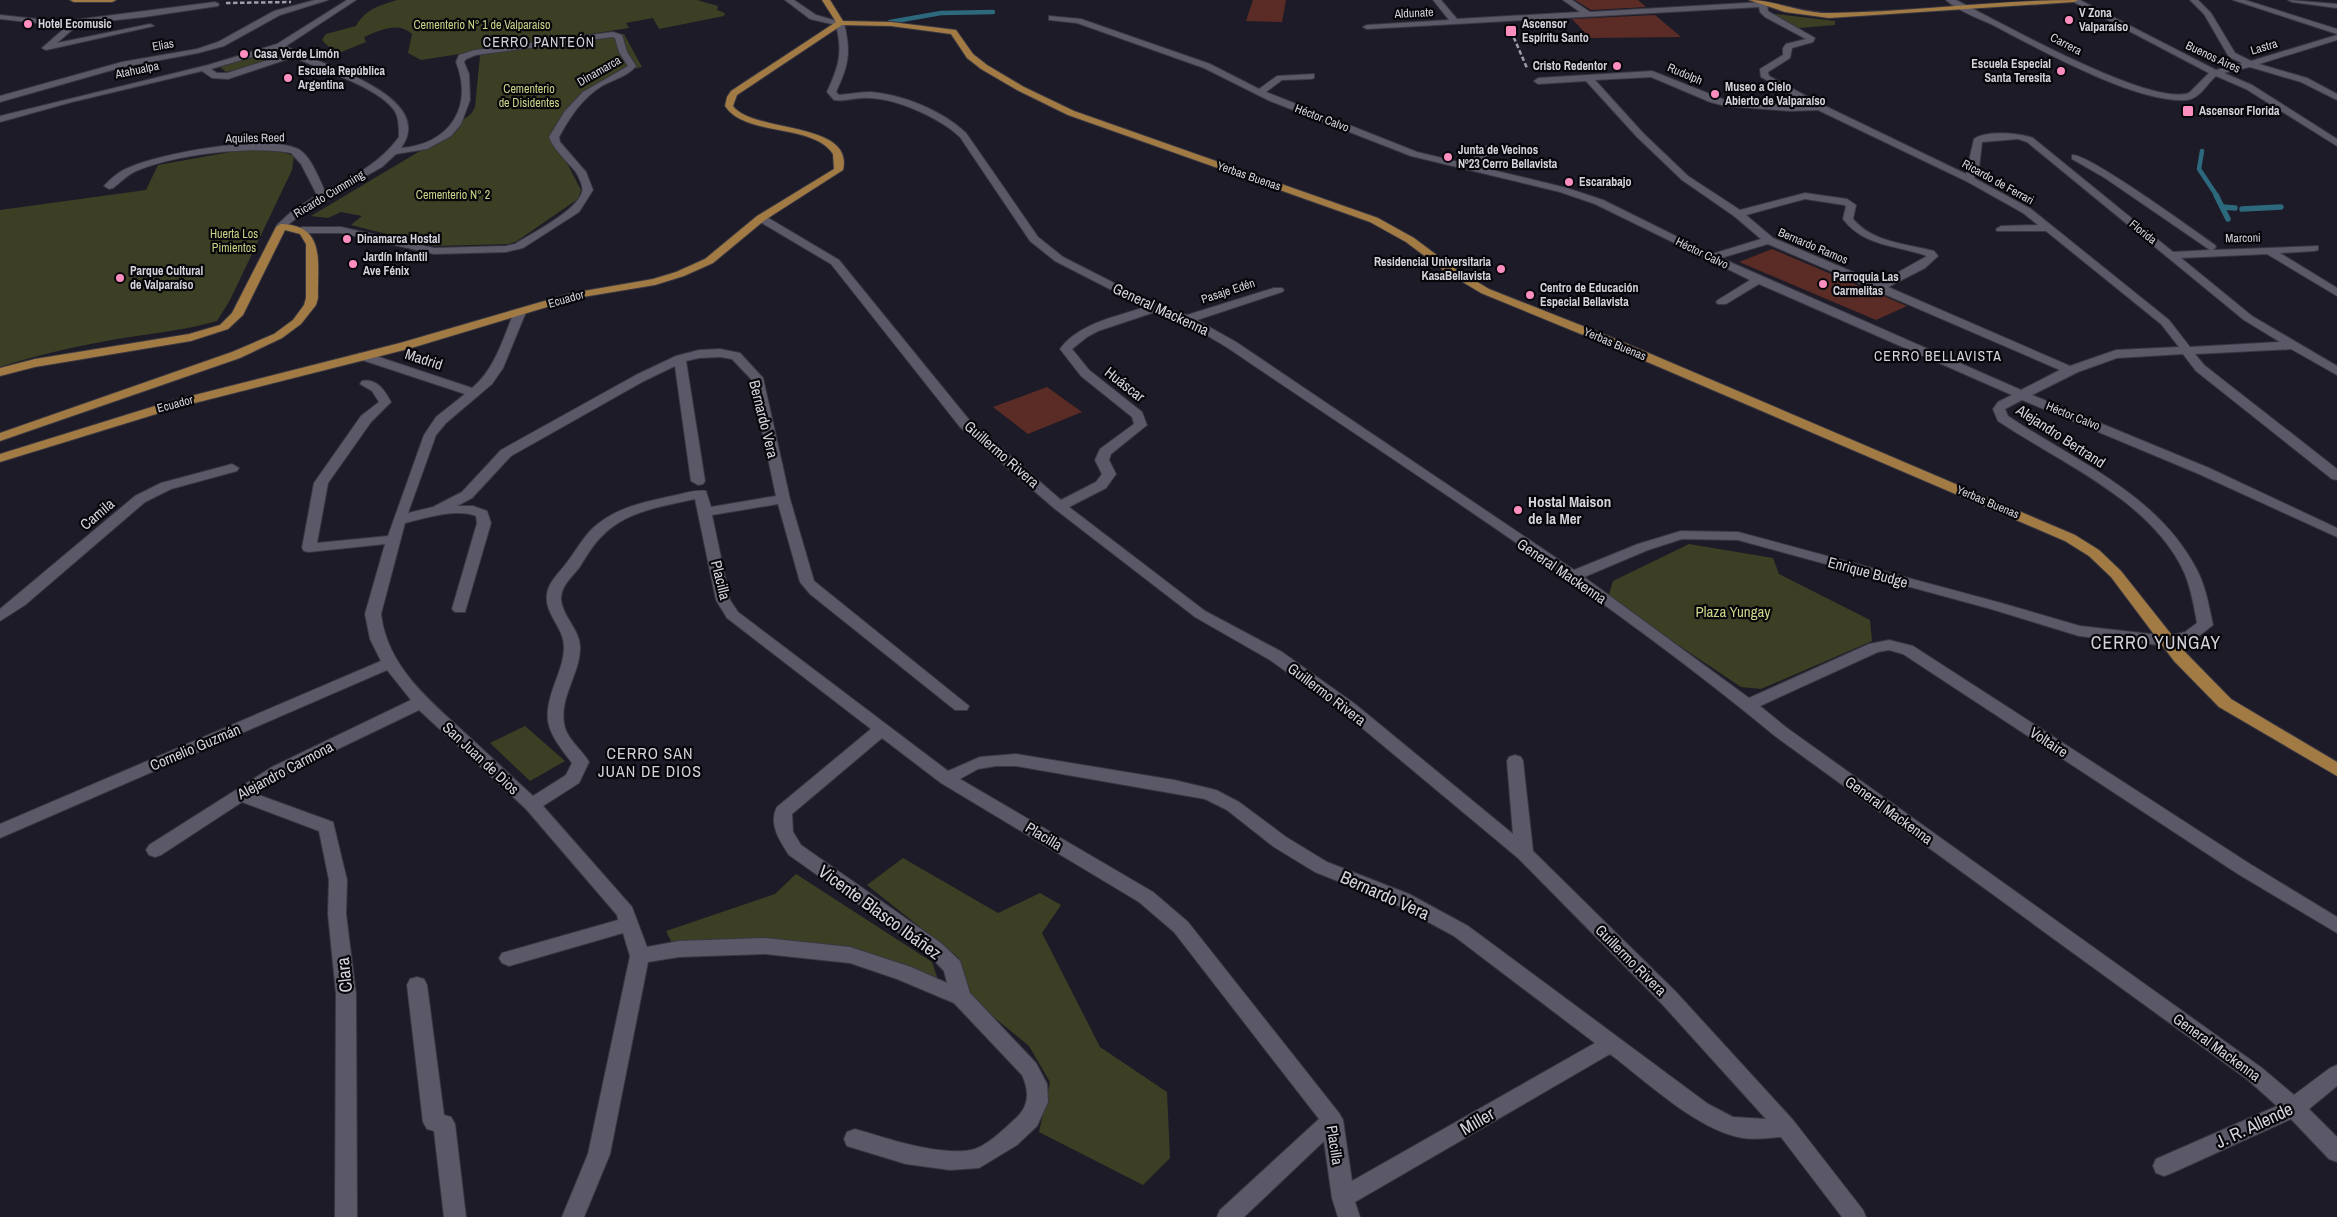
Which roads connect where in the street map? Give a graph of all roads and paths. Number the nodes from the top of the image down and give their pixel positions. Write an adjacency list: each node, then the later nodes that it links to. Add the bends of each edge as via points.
1 (74, 0): 14 (main road)
2 (112, 0): 14 (main road)
3 (324, 0): 41 (street, Elias, via 277,13 221,44 198,52 122,65)
4 (352, 0): 31 (street)
5 (789, 0): 26 (street, via 812,17)
6 (826, 0): 26 (main road)
7 (1437, 0): 24 (street)
8 (1567, 0): 21 (street)
9 (1950, 0): 19 (street, Carrera)
10 (2074, 0): 19 (main road); 35 (street, Buenos Aires)
11 (2194, 0): 33 (street, via 2207,13 2232,55)
12 (2237, 0): 29 (street)
13 (2292, 0): 18 (street)
14 (102, 1)
15 (1758, 2): 19 (main road, via 1829,16); 20 (street, Aldunate); 42 (street, Ricardo de Ferrari, via 1768,15 1811,38 1789,46 1787,56 1763,71 1765,77)
16 (214, 4): 27 (street, via 77,22 46,48)
17 (1626, 4): 20 (street)
18 (2337, 6)
19 (1964, 7): 35 (street, Carrera, via 2090,70 2151,92 2188,97)
20 (1640, 12): 21 (street, Aldunate)
21 (1590, 15): 24 (street, Aldunate)
22 (0, 17): 25 (street)
23 (1052, 18): 39 (street, Héctor Calvo, via 1078,21 1207,66)
24 (1455, 22): 28 (street, Aldunate)
25 (56, 23)
26 (840, 23): 57 (main road, Ecuador, via 731,97 729,106 737,116 822,141 839,158 838,170); 73 (street, General Mackenna, via 846,46 845,62 833,96 873,94 938,116 953,125 1034,239 1059,259); 101 (main road, Yerbas Buenas, via 891,24 953,32 965,51 983,66 1062,109 1359,214 1410,240 1485,291 2044,526 2094,552 2138,599)
27 (150, 26)
28 (1367, 27)
29 (2337, 32)
30 (2337, 38): 33 (street, Lastra)
31 (280, 46): 32 (street); 34 (street, Atahualpa)
32 (292, 55): 34 (street, via 228,76 215,76); 48 (street, via 351,77 392,103 399,112 404,137)
33 (2250, 64): 35 (street, Lastra); 40 (street, via 2304,80)
34 (205, 69): 45 (street, Atahualpa, via 106,90)
35 (2214, 73): 46 (street, Buenos Aires, via 2249,87)
36 (1312, 76): 39 (street, via 1280,78)
37 (1588, 78): 38 (street, Rudolph); 42 (street, Rudolph, via 1652,74 1726,103); 56 (street, Bernardo Ramos, via 1685,178)
38 (1538, 81)
39 (1259, 94): 50 (street, Héctor Calvo, via 1403,150)
40 (2337, 97)
41 (0, 99)
42 (1820, 107): 44 (street, Ricardo de Ferrari)
43 (1853, 115): 44 (street)
44 (1839, 116): 51 (street, Ricardo de Ferrari)
45 (0, 120)
46 (2337, 143)
47 (1489, 148): 50 (street)
48 (396, 151): 55 (street, Ricardo Cumming, via 370,170); 61 (street, Dinamarca, via 424,147 456,125 466,105 467,86 460,62 462,57 613,34 619,37 622,52 632,66 625,73 580,96 554,137 581,172 588,190 584,201 519,246 506,250 434,251 341,230)
49 (2074, 157): 63 (street, via 2108,176)
50 (1469, 168): 67 (street, Héctor Calvo, via 1584,196)
51 (1969, 179): 54 (street, Florida, via 1974,168 1977,141 1987,137 2019,136 2035,143); 59 (street, Ricardo de Ferrari, via 2027,211)
52 (2110, 184): 54 (street)
53 (109, 186): 55 (street, Aquiles Reed, via 130,170 162,160 279,148 295,151 304,159)
54 (2087, 186): 66 (street, Florida)
55 (322, 196): 58 (street, Ricardo Cumming)
56 (1738, 214): 62 (street, Bernardo Ramos); 69 (street, via 1805,196 1847,202 1851,205 1848,219 1856,230 1932,256 1923,265)
57 (761, 218): 74 (main road, Ecuador, via 709,261 695,268 655,282 597,290); 92 (street, Guillermo Rivera, via 835,262 965,424)
58 (281, 227): 61 (main road); 82 (main road, Ricardo Cumming, via 237,315 224,327 191,337 35,363)
59 (2048, 228): 60 (street); 77 (street, Ricardo de Ferrari, via 2165,322 2181,338)
60 (2002, 229)
61 (302, 230): 86 (main road, Ecuador, via 311,244 312,298 305,313 288,329 236,355)
62 (1769, 240): 67 (street); 69 (street, Bernardo Ramos)
63 (2211, 247)
64 (2314, 248): 65 (street, Marconi)
65 (2270, 251): 66 (street, Marconi); 71 (street)
66 (2171, 255): 76 (street, Florida, via 2248,318)
67 (1711, 258): 68 (street, Héctor Calvo)
68 (1758, 280): 72 (street); 85 (street, Héctor Calvo)
69 (1880, 288): 80 (street, Bernardo Ramos)
70 (1278, 290): 75 (street, Pasaje Edén)
71 (2337, 293)
72 (1722, 302)
73 (1155, 308): 75 (street, General Mackenna); 92 (street, Huáscar, via 1083,334 1071,341 1066,349 1085,373 1138,415 1141,425 1105,452 1102,460 1109,474 1101,485)
74 (520, 312): 78 (main road, Ecuador); 84 (street, San Juan de Dios, via 497,368)
75 (1187, 318): 98 (street, General Mackenna, via 1232,345)
76 (2291, 345): 77 (street, Alejandro Bertrand); 81 (street, Florida)
77 (2186, 351): 80 (street, Alejandro Bertrand, via 2116,354); 89 (street, Ricardo de Ferrari, via 2200,368)
78 (363, 356): 84 (street, Madrid); 87 (main road, Ecuador, via 175,404)
79 (680, 359): 90 (street, Placilla); 91 (street, Bernardo Vera, via 713,354 736,356 757,378); 93 (street, Bernardo Vera, via 583,408 506,453 467,496)
80 (2072, 371): 85 (street, Alejandro Bertrand)
81 (2337, 371)
82 (0, 372)
83 (366, 384): 97 (street, via 377,389 385,402 366,418 321,483 310,548)
84 (475, 393): 95 (street, San Juan de Dios, via 441,420 430,435)
85 (2022, 395): 96 (street, Héctor Calvo, via 2204,470); 101 (street, Alejandro Bertrand, via 2002,405 1999,410 2002,418 2079,466 2142,511 2169,540 2189,569 2201,599 2204,625 2190,636)
86 (0, 437)
87 (0, 458)
88 (232, 468): 100 (street, Camila, via 166,486 140,499)
89 (2337, 476)
90 (699, 487): 94 (street, Placilla); 111 (street, via 618,517 604,526 592,537 554,592 555,609 572,646 556,709 557,728 581,762 573,779)
91 (783, 499): 94 (street); 105 (street, Bernardo Vera, via 807,582)
92 (1060, 506): 114 (street, Guillermo Rivera, via 1200,614 1276,656 1349,708)
93 (438, 510): 95 (street, Bernardo Vera); 99 (street, via 473,510 482,514 484,523)
94 (706, 512): 106 (street, Placilla, via 723,600 732,615)
95 (400, 520): 97 (street, San Juan de Dios)
96 (2337, 533)
97 (395, 538): 102 (street, San Juan de Dios, via 373,614 374,626)
98 (1573, 576): 101 (street, Enrique Budge, via 1680,534 1738,536 1996,606 2079,632); 104 (street, General Mackenna)
99 (460, 609)
100 (0, 616)
101 (2168, 641): 108 (main road, Yerbas Buenas, via 2225,703)
102 (390, 663): 103 (street, San Juan de Dios); 112 (street, Cornelio Guzmán)
103 (421, 702): 110 (street, Alejandro Carmona, via 278,771); 111 (street, San Juan de Dios)
104 (1748, 705): 116 (street, Voltaire, via 1874,648 1889,645 1908,650); 123 (street, General Mackenna, via 2255,1074)
105 (961, 706)
106 (881, 730): 109 (street, Placilla); 120 (street, Vicente Blasco Ibáñez, via 783,812 784,833 795,850 934,948 952,968)
107 (1514, 761): 114 (street)
108 (2337, 770)
109 (947, 779): 121 (street, Bernardo Vera, via 968,765 991,760 1016,760 1210,794 1321,866 1402,899 1461,931); 124 (street, Placilla, via 1146,898 1181,927)
110 (246, 790): 113 (street, Alejandro Carmona); 130 (street, Clara, via 248,798 328,827 338,880 346,994)
111 (532, 805): 115 (street, San Juan de Dios, via 625,912)
112 (0, 831)
113 (155, 850)
114 (1524, 853): 125 (street, Guillermo Rivera, via 1669,998)
115 (629, 924): 117 (street, San Juan de Dios); 118 (street)
116 (2337, 926)
117 (640, 956): 120 (street, Vicente Blasco Ibáñez, via 679,949 765,946 850,955); 132 (street, via 599,1154)
118 (510, 958)
119 (416, 985): 131 (street, via 434,1122 444,1124)
120 (961, 997): 126 (street, via 1029,1069 1037,1084 1038,1102 1030,1119 979,1158 950,1160 906,1154)
121 (1612, 1043): 125 (street, Bernardo Vera, via 1725,1125 1750,1131); 129 (street, Miller)
122 (2337, 1074): 123 (street, J. R. Allende)
123 (2294, 1108): 127 (street, General Mackenna); 128 (street, J. R. Allende)
124 (1332, 1120): 129 (street, Placilla); 133 (street)
125 (1786, 1127): 134 (street, Guillermo Rivera)
126 (855, 1139)
127 (2337, 1152)
128 (2164, 1166)
129 (1346, 1208)
130 (346, 1217)
131 (455, 1217)
132 (573, 1217)
133 (1228, 1217)
134 (1855, 1217)

